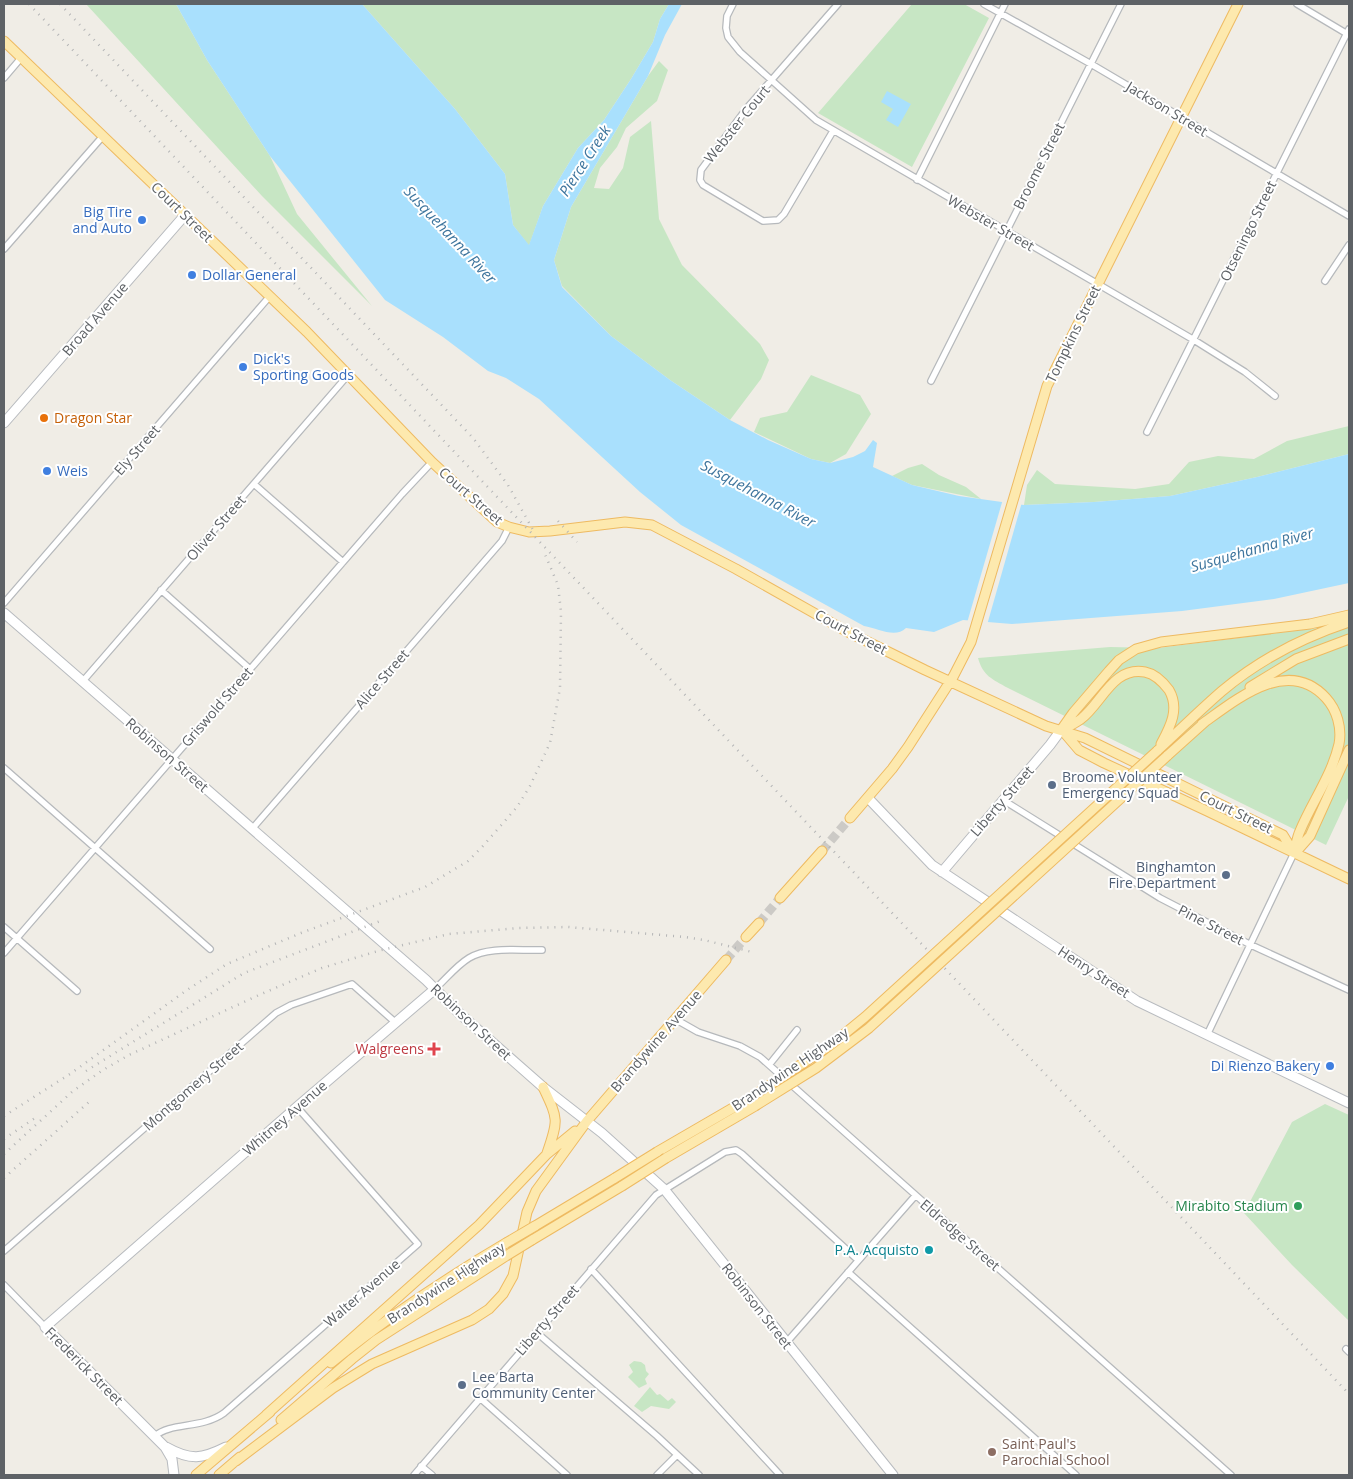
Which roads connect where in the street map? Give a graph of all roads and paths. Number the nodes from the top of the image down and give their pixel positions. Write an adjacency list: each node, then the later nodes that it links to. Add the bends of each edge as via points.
1 (734, 4): 14 (street, Webster Street, via 727,16 728,37)
2 (838, 4): 14 (street)
3 (984, 4): 8 (street, Jackson Street)
4 (1005, 4): 8 (street)
5 (1121, 4): 12 (street, Broome Street)
6 (1238, 4): 15 (main road, Tompkins Street)
7 (1297, 4): 9 (street)
8 (1000, 13): 12 (street, Jackson Street); 19 (street)
9 (1349, 32): 18 (street, Otseningo Street)
10 (4, 41): 11 (main road, Court Street)
11 (21, 58): 13 (street); 17 (main road, Court Street)
12 (1091, 64): 15 (street, Jackson Street); 22 (street, Broome Street)
13 (4, 78)
14 (772, 80): 16 (street, Webster Street, via 801,108); 16 (street, Webster Court, via 708,158 701,170 703,185 762,221 778,220)
15 (1181, 118): 18 (street, Jackson Street); 26 (main road, Tompkins Street)
16 (833, 131): 19 (street, Webster Street)
17 (102, 136): 20 (main road, Court Street); 24 (street)
18 (1276, 174): 21 (street, Jackson Street); 28 (street, Otseningo Street)
19 (917, 180): 22 (street, Webster Street)
20 (185, 215): 27 (main road, Court Street); 32 (street, Broad Avenue)
21 (1349, 216)
22 (1006, 232): 26 (street, Webster Street); 30 (street, Broome Street)
23 (1349, 245): 25 (street)
24 (4, 250)
25 (1325, 282)
26 (1098, 285): 28 (street, Webster Street); 46 (main road, Tompkins Street, via 1047,386 971,642)
27 (270, 296): 29 (main road, Court Street); 39 (street, Ely Street)
28 (1194, 340): 31 (street, Webster Street, via 1245,372); 33 (street, Otseningo Street)
29 (349, 374): 34 (main road, Court Street); 35 (street, Oliver Street)
30 (931, 381)
31 (1275, 396)
32 (4, 423)
33 (1147, 432)
34 (432, 462): 36 (main road, Court Street, via 491,517); 37 (street, Griswold Street)
35 (254, 484): 37 (street); 38 (street, Oliver Street)
36 (508, 527): 46 (main road, Court Street, via 541,532 625,522 652,525 846,631); 56 (street, Alice Street, via 502,541)
37 (343, 562): 44 (street, Griswold Street)
38 (161, 590): 44 (street); 45 (street, Oliver Street)
39 (4, 603)
40 (4, 613): 45 (street, Robinson Street)
41 (1349, 615): 48 (main road, via 1310,624 1161,642 1136,649 1119,660 1072,713)
42 (1349, 622): 50 (main road, Brandywine Highway, via 1304,640 1256,666 1223,690)
43 (1349, 638): 47 (main road, Brandywine Highway, via 1303,656 1268,675 1234,697)
44 (250, 669): 51 (street, Griswold Street)
45 (83, 682): 51 (street, Robinson Street)
46 (951, 682): 48 (main road, Court Street, via 1046,726); 53 (main road)
47 (1202, 724): 59 (main road, via 1247,694 1279,680 1308,684 1330,703 1339,721 1338,745 1299,832); 81 (main road, Brandywine Highway, bridge, via 869,1028 816,1068)
48 (1062, 730): 50 (main road, via 1081,719 1119,677 1128,672 1144,672 1156,676 1173,698 1171,724); 54 (street, Liberty Street); 59 (main road, Court Street, via 1079,750 1095,759); 59 (main road, Court Street, via 1085,738 1283,835)
49 (1349, 750): 59 (main road, via 1310,836)
50 (1157, 751): 81 (main road, Brandywine Highway, bridge, via 865,1017)
51 (172, 759): 56 (street, Robinson Street); 57 (street, Griswold Street)
52 (4, 768): 57 (street)
53 (868, 798): 55 (main road); 60 (street, Henry Street)
54 (1003, 800): 60 (street, Liberty Street); 67 (street, Pine Street, via 1160,898)
55 (850, 818)
56 (252, 829): 72 (street, Robinson Street)
57 (96, 848): 66 (street, Griswold Street); 68 (street)
58 (822, 850): 62 (main road)
59 (1294, 853): 61 (main road, Court Street); 67 (street)
60 (942, 872): 78 (street, Henry Street, via 1137,1001)
61 (1349, 879)
62 (780, 898)
63 (758, 923): 65 (main road)
64 (4, 927): 66 (street)
65 (746, 937)
66 (17, 939): 70 (street, Griswold Street); 74 (street)
67 (1250, 945): 73 (street, Pine Street); 78 (street)
68 (210, 949)
69 (542, 950): 72 (street, Whitney Avenue, via 497,951 473,956)
70 (4, 953)
71 (726, 960): 75 (main road, Brandywine Avenue)
72 (435, 989): 76 (street, Whitney Avenue); 80 (street, Robinson Street)
73 (1349, 990)
74 (77, 991)
75 (675, 1019): 79 (street, Eldredge Street, via 698,1032 750,1050); 84 (main road, Brandywine Avenue)
76 (396, 1023): 83 (street, Whitney Avenue); 88 (street, Montgomery Street, via 352,984 276,1013)
77 (797, 1030): 79 (street)
78 (1207, 1035): 82 (street, Henry Street)
79 (769, 1065): 87 (street, Eldredge Street)
80 (543, 1087): 84 (street, Robinson Street); 85 (main road, via 556,1122)
81 (752, 1102): 97 (main road, Brandywine Highway, bridge, via 657,1152 456,1273 376,1328); 102 (main road, Brandywine Highway, bridge, via 376,1340)
82 (1349, 1103)
83 (297, 1107): 93 (street, Whitney Avenue); 98 (street, Walter Avenue, via 418,1244 224,1413 206,1422 167,1429)
84 (587, 1121): 85 (main road); 86 (street, Robinson Street); 102 (main road, via 531,1201 510,1285 497,1302 472,1320 372,1364 333,1388)
85 (547, 1154): 97 (main road, via 479,1225)
86 (664, 1189): 89 (street, Liberty Street, via 725,1152 736,1150); 90 (street, Liberty Street); 95 (street, Robinson Street)
87 (915, 1196): 89 (street); 115 (street, Eldredge Street)
88 (4, 1251)
89 (858, 1260): 91 (street)
90 (591, 1269): 94 (street, Liberty Street); 112 (street)
91 (848, 1272): 95 (street); 114 (street)
92 (4, 1285): 93 (street, Frederick Street)
93 (45, 1328): 98 (street, Frederick Street)
94 (536, 1332): 96 (street, Liberty Street); 101 (street)
95 (786, 1343): 113 (street, Robinson Street)
96 (480, 1398): 103 (street, Liberty Street); 109 (street)
97 (266, 1415): 99 (main road, Brandywine Highway)
98 (155, 1436): 100 (street, Frederick Street)
99 (231, 1445): 100 (street, via 211,1455 195,1458); 105 (main road, Brandywine Highway)
100 (165, 1447): 104 (street, via 172,1459)
101 (677, 1455): 110 (street); 111 (street)
102 (236, 1461): 106 (main road, Brandywine Highway)
103 (422, 1466): 107 (street, Liberty Street); 108 (street)
104 (174, 1475)
105 (196, 1475)
106 (219, 1475)
107 (414, 1475)
108 (432, 1475)
109 (567, 1475)
110 (657, 1475)
111 (699, 1475)
112 (780, 1475)
113 (892, 1475)
114 (1076, 1475)
115 (1231, 1475)

